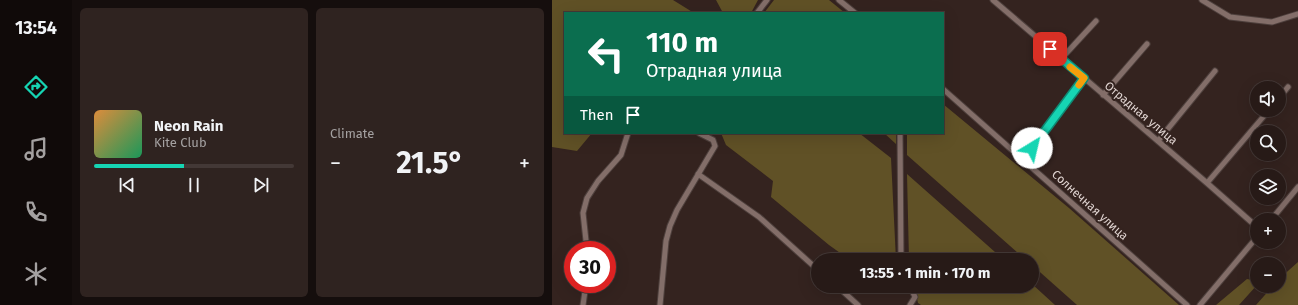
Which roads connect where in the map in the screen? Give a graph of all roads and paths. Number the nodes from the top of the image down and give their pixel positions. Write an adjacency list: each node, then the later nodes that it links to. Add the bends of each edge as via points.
1 (767, 0): 5 (street)
2 (839, 0): 6 (street)
3 (993, 0): 10 (street, Отрадная улица)
4 (1202, 0): 7 (street, via 1230,17 1272,22)
5 (759, 12)
6 (853, 12)
7 (1298, 14)
8 (1096, 21): 10 (street)
9 (1147, 44): 16 (street)
10 (1061, 59): 12 (street, Отрадная улица)
11 (1215, 71): 21 (street)
12 (1084, 78): 16 (street, Отрадная улица); 22 (street)
13 (1288, 87): 14 (street)
14 (1286, 89)
15 (944, 90): 22 (street, Солнечная улица)
16 (1103, 95): 21 (street, Отрадная улица)
17 (1263, 117): 24 (street)
18 (628, 134): 28 (street, via 621,155 587,198 583,213)
19 (701, 134): 23 (street, via 713,140 715,146)
20 (900, 134): 30 (street)
21 (1158, 141): 24 (street, Отрадная улица)
22 (1024, 160): 39 (street, Солнечная улица)
23 (698, 174): 31 (street, via 759,217); 36 (street, via 670,226 666,241)
24 (1208, 183): 27 (street, Отрадная улица)
25 (1298, 187): 26 (street)
26 (1277, 213)
27 (1250, 221)
28 (586, 241)
29 (1250, 245): 40 (street)
30 (900, 253)
31 (811, 264)
32 (585, 293): 35 (street)
33 (845, 293): 37 (street)
34 (913, 293): 38 (street, via 915,298)
35 (583, 305)
36 (660, 305)
37 (858, 305)
38 (910, 305)
39 (1187, 305)
40 (1200, 305)

